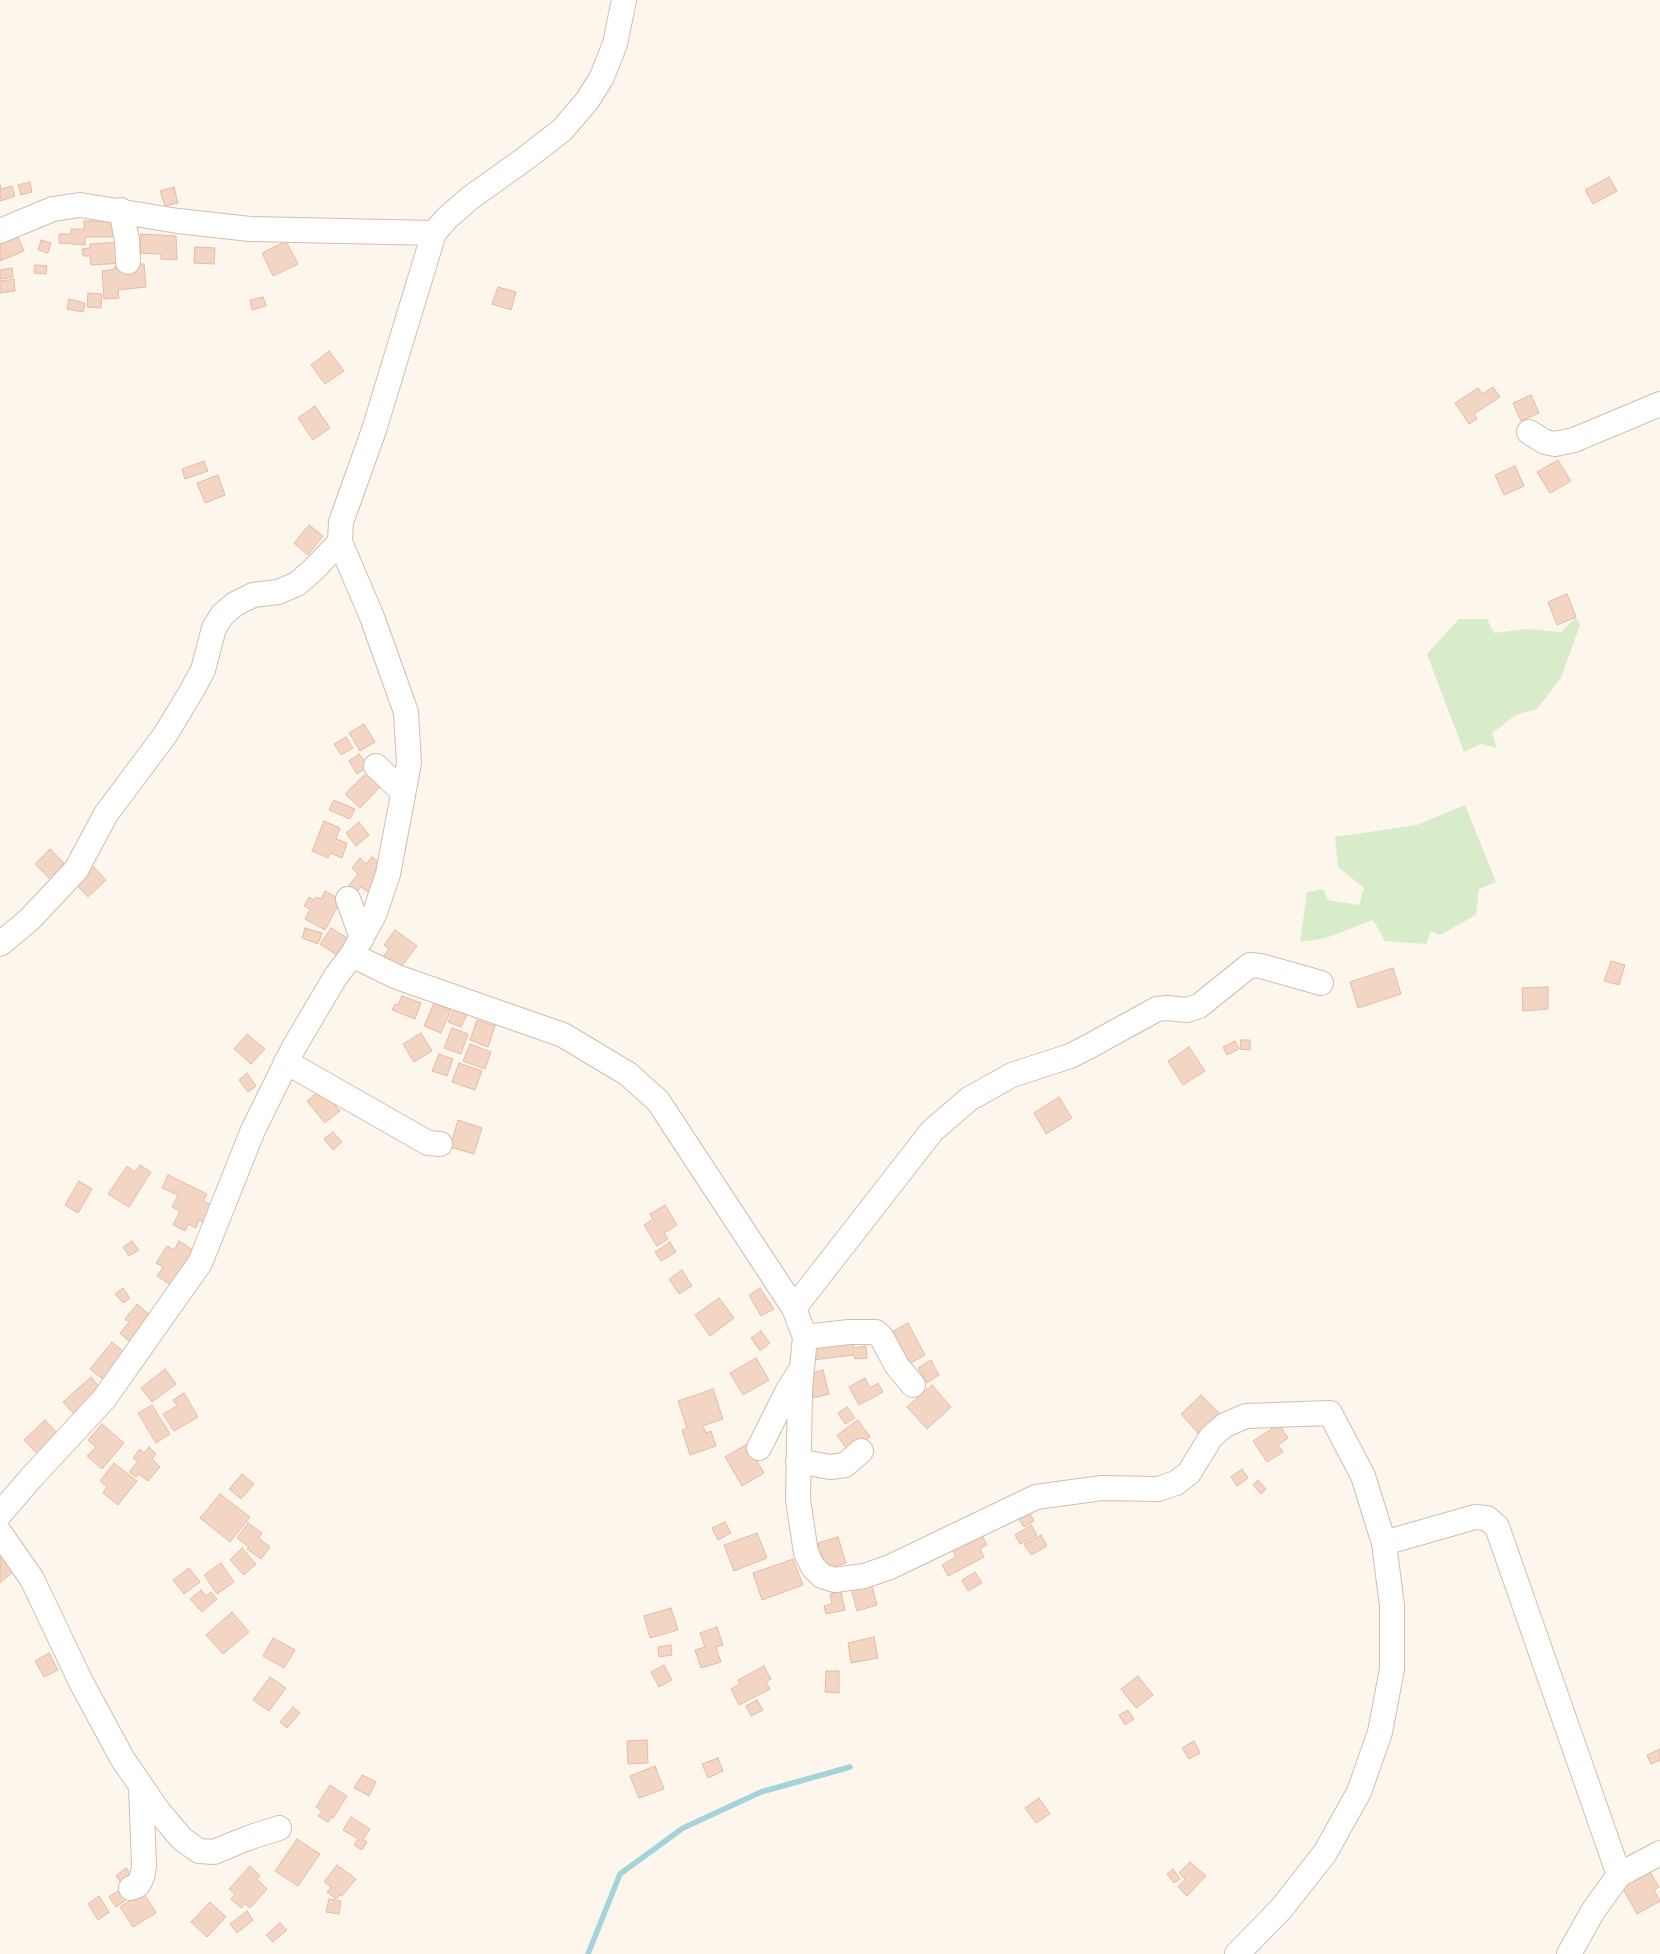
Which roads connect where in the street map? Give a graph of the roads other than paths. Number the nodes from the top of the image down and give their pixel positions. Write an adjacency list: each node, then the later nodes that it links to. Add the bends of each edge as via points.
1 (624, 0): 4 (street, via 615,44 602,77 587,101 562,130 470,198)
2 (122, 210): 3 (street, via 80,205 54,209); 4 (street, via 178,221 250,229); 5 (street)
3 (0, 231)
4 (434, 233): 8 (street, via 374,430 341,522)
5 (128, 262)
6 (1660, 404): 7 (street, via 1574,440 1555,444)
7 (1529, 432)
8 (340, 542): 10 (street, via 406,712 408,763); 12 (street, via 296,584 278,592 253,595 222,615 214,628 203,670 191,692 165,735 106,814 76,870 29,920)
9 (376, 766): 10 (street)
10 (403, 792): 13 (street, via 388,874 374,915)
11 (348, 899): 13 (street)
12 (0, 944)
13 (357, 947): 15 (street, via 332,982); 17 (street, via 396,977 563,1035 628,1074 658,1101)
14 (1321, 983): 17 (street, via 1250,965 1199,1006 1187,1010 1157,1009 1086,1048 1012,1075 969,1099 932,1131)
15 (286, 1062): 16 (street, via 428,1143); 24 (street, via 253,1130 200,1263 104,1399)
16 (440, 1144)
17 (794, 1308): 18 (street)
18 (805, 1337): 19 (street); 20 (street, via 876,1332)
19 (803, 1367): 21 (street); 23 (street)
20 (912, 1385)
21 (759, 1448)
22 (861, 1451): 23 (street, via 845,1465 830,1468)
23 (798, 1461): 26 (street, via 798,1500 806,1552 822,1576 835,1580 864,1576 890,1567 1036,1497 1102,1488 1158,1488 1176,1483 1188,1473 1211,1437 1225,1425 1246,1416 1330,1413 1363,1476)
24 (0, 1514)
25 (0, 1533): 27 (street, via 32,1579 122,1758)
26 (1384, 1543): 30 (street, via 1475,1517 1487,1518 1497,1527); 32 (street, via 1392,1606 1392,1669 1380,1732 1359,1792 1324,1854 1281,1909)
27 (141, 1786): 28 (street, via 182,1839 199,1851 214,1852); 31 (street, via 144,1866 142,1878)
28 (279, 1828)
29 (1660, 1853): 30 (street)
30 (1619, 1875): 33 (street, via 1593,1911)
31 (131, 1888)
32 (1237, 1954)
33 (1569, 1954)

